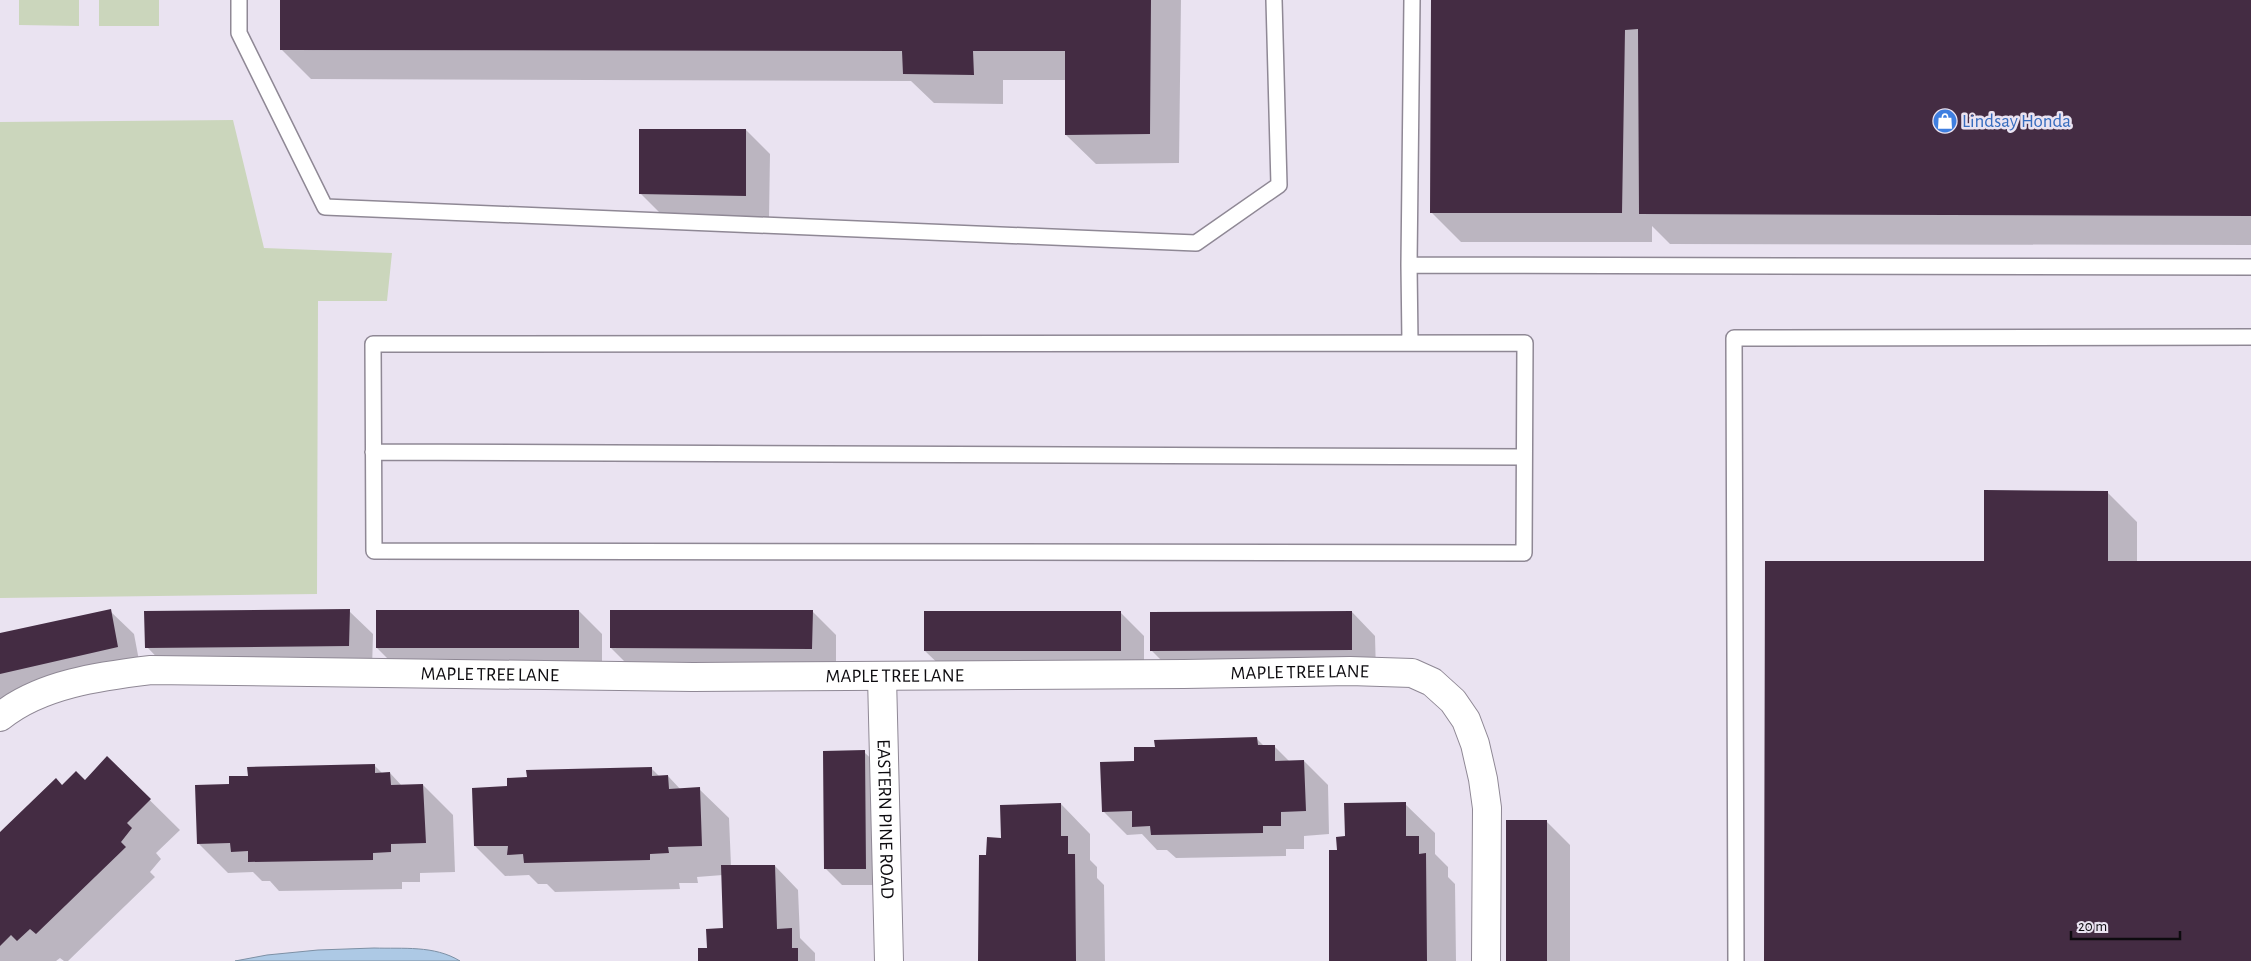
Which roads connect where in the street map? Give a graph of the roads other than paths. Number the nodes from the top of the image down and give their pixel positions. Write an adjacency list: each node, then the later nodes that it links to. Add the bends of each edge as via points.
1 (239, 0): 2 (lane, via 239,33 325,207 1196,244 1279,185)
2 (1274, 0)
3 (1412, 0): 4 (lane)
4 (1409, 265): 5 (lane); 7 (lane)
5 (2251, 267)
6 (2251, 337): 14 (lane, via 1734,338)
7 (1410, 343): 8 (lane, via 373,344); 9 (lane, via 1525,343)
8 (373, 452): 9 (lane); 9 (lane, via 374,551 1524,553)
9 (1524, 457)
10 (882, 677): 11 (street, MAPLE TREE LANE, via 151,670 62,685); 12 (street, EASTERN PINE ROAD); 13 (street, MAPLE TREE LANE, via 1350,671 1412,673 1432,682 1453,701 1466,720 1484,779 1487,808)
11 (0, 717)
12 (889, 961)
13 (1486, 961)
14 (1736, 961)

